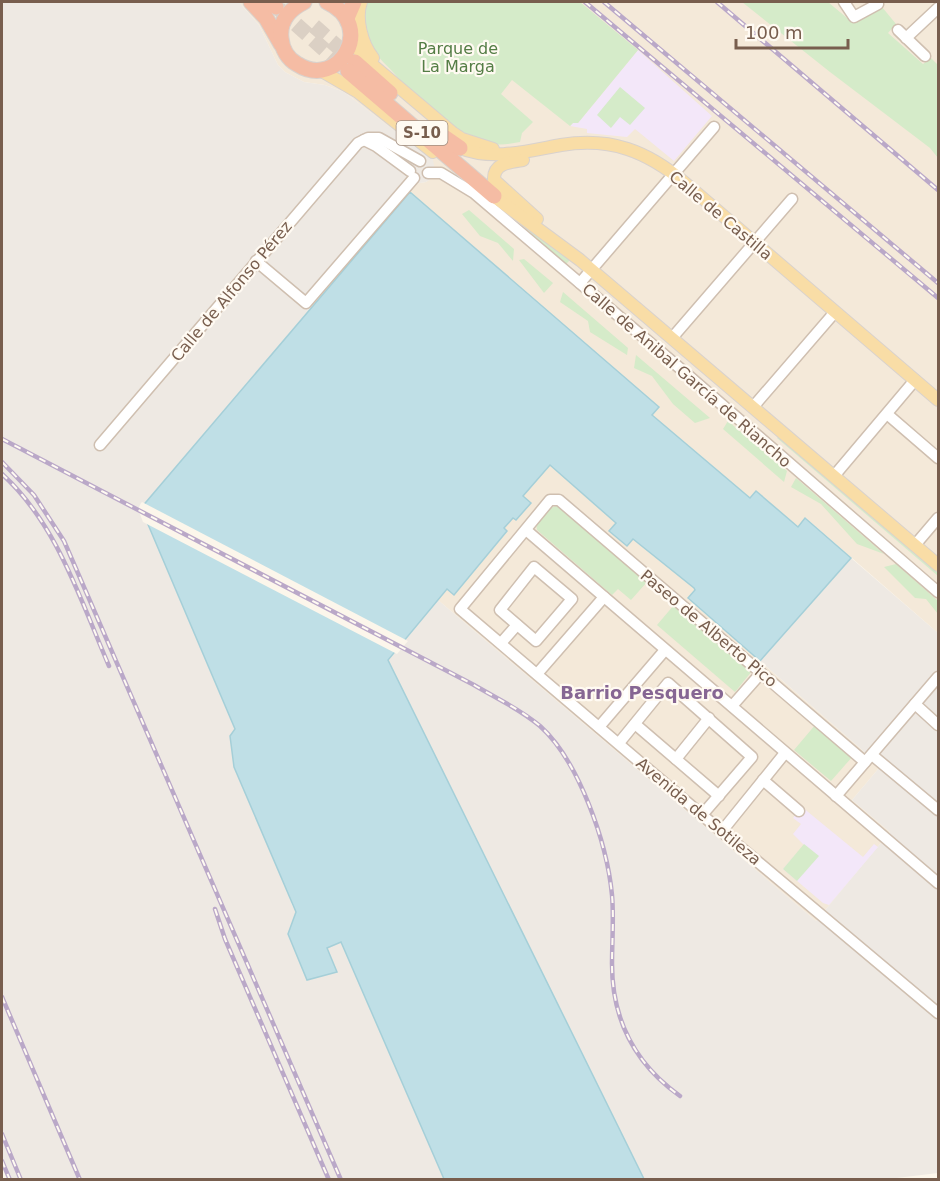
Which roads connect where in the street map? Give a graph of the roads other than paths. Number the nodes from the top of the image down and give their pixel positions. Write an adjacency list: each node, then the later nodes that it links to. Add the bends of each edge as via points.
1 (251, 2): 13 (highway)
2 (304, 2): 13 (highway, via 294,7 282,25)
3 (327, 2): 9 (highway, via 337,6)
4 (354, 2): 9 (highway)
5 (361, 2): 16 (main road, via 363,40)
6 (844, 2): 7 (street, via 854,17)
7 (876, 2)
8 (939, 8): 11 (street)
9 (347, 18): 12 (highway)
10 (898, 30): 11 (street)
11 (906, 38): 14 (street)
12 (351, 41): 15 (highway, via 341,60); 16 (main road)
13 (283, 47): 15 (highway, via 294,63)
14 (926, 56)
15 (320, 70): 25 (main road, via 358,92)
16 (391, 80): 21 (main road, via 462,139)
17 (714, 127): 24 (street)
18 (364, 140): 22 (street, via 379,138); 29 (street, Calle de Alfonso Pérez); 29 (street, via 412,175 306,303)
19 (593, 143): 21 (main road, Calle de Castilla); 24 (main road, Calle de Castilla, via 632,150); 28 (main road, via 504,163 494,173 499,186)
20 (460, 147): 21 (main road, Calle de Castilla, via 480,154); 25 (highway, S-10, via 351,66)
21 (509, 154)
22 (420, 161)
23 (428, 173): 31 (street, Calle de Anibal García de Riancho, via 441,173 474,193)
24 (674, 174): 27 (main road, Calle de Castilla); 30 (street)
25 (494, 196): 28 (main road)
26 (792, 199): 27 (street)
27 (753, 242): 32 (main road, Calle de Castilla); 33 (street)
28 (577, 257): 30 (main road)
29 (256, 261): 39 (street, Calle de Alfonso Pérez)
30 (592, 270): 31 (street); 33 (main road)
31 (580, 283): 38 (street, Calle de Anibal García de Riancho)
32 (835, 312): 34 (main road, Calle de Castilla); 36 (street)
33 (672, 338): 36 (main road)
34 (915, 380): 35 (main road, Calle de Castilla); 37 (street)
35 (939, 400)
36 (752, 406): 38 (street); 41 (main road)
37 (887, 414): 40 (street); 41 (street)
38 (739, 419): 46 (street, Calle de Anibal García de Riancho)
39 (100, 445)
40 (939, 458)
41 (837, 472): 44 (main road)
42 (939, 518): 44 (street)
43 (526, 530): 47 (street); 51 (street, Avenida de Sotileza, via 460,609); 53 (street, Paseo de Alberto Pico, via 550,500 559,500)
44 (915, 545): 45 (main road)
45 (939, 565)
46 (939, 592)
47 (604, 597): 50 (street); 52 (street)
48 (554, 620): 49 (street, via 536,641); 49 (street, via 572,599 534,567 500,610); 50 (street)
49 (517, 625): 51 (street)
50 (571, 634): 54 (street)
51 (501, 643): 54 (street, Avenida de Sotileza)
52 (665, 650): 57 (street); 61 (street)
53 (761, 673): 57 (street); 64 (street, Paseo de Alberto Pico)
54 (537, 674): 61 (street, Avenida de Sotileza)
55 (939, 677): 56 (street)
56 (915, 705): 60 (street); 64 (street)
57 (732, 706): 63 (street)
58 (709, 718): 59 (street, via 668,683); 65 (street); 67 (street, via 752,757)
59 (635, 724): 62 (street); 65 (street)
60 (939, 725)
61 (599, 727): 62 (street, Avenida de Sotileza)
62 (619, 743): 71 (street, Avenida de Sotileza)
63 (785, 753): 66 (street); 68 (street)
64 (868, 758): 68 (street); 69 (street, Paseo de Alberto Pico)
65 (675, 759): 67 (street)
66 (763, 780): 70 (street); 72 (street)
67 (719, 796): 71 (street)
68 (836, 796): 73 (street)
69 (939, 810)
70 (799, 811)
71 (702, 815): 72 (street, Avenida de Sotileza)
72 (722, 831): 74 (street, Avenida de Sotileza)
73 (939, 883)
74 (939, 1012)

